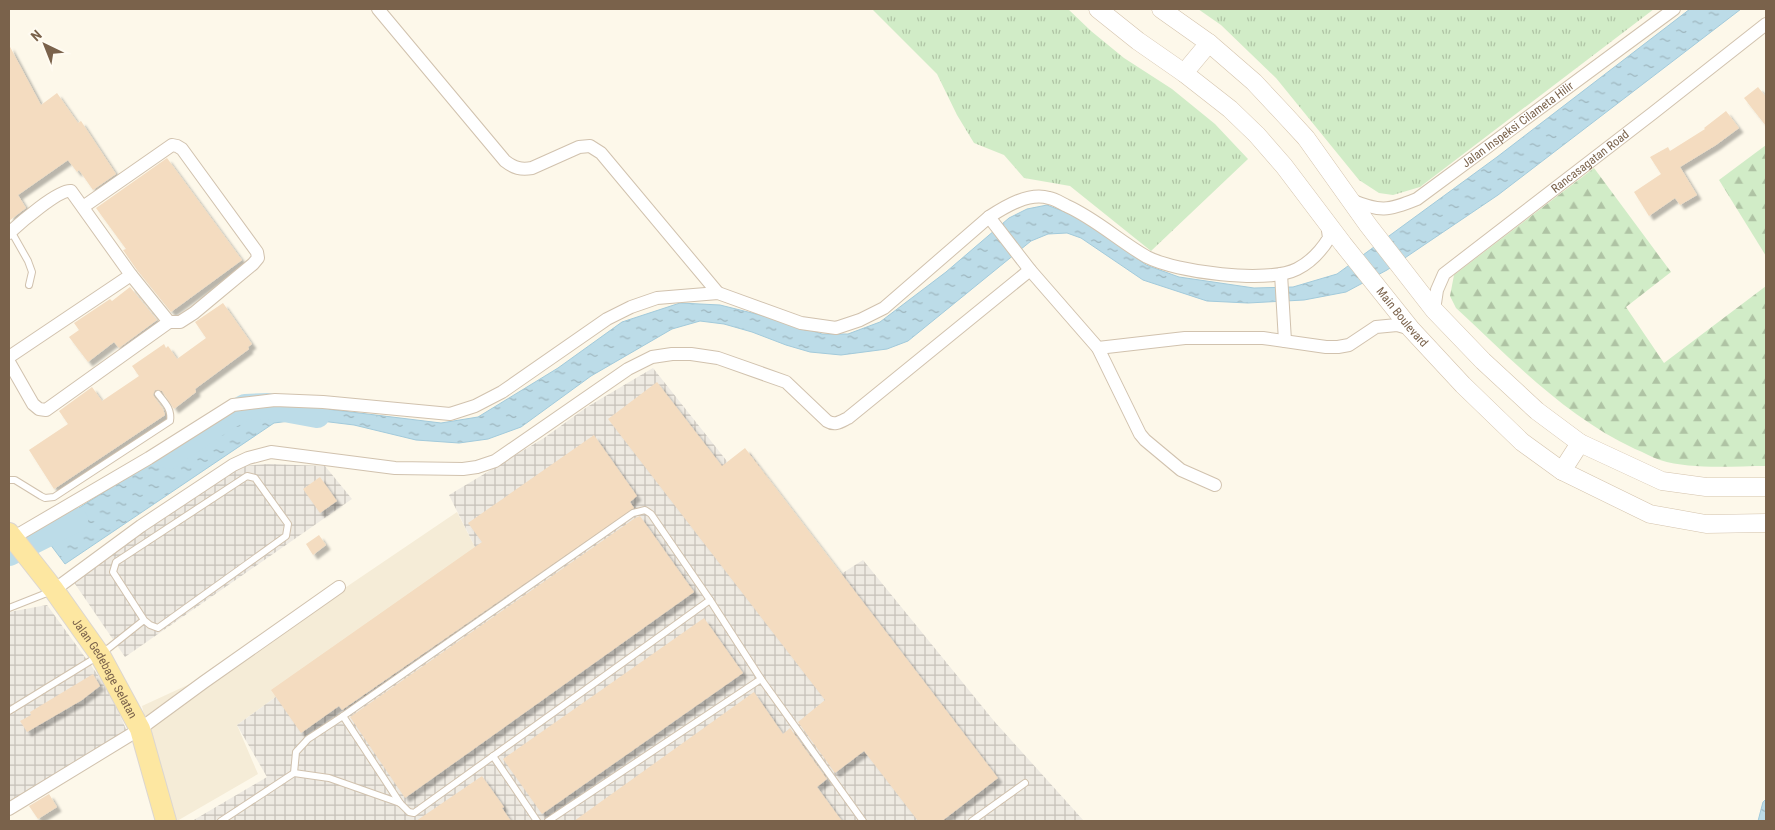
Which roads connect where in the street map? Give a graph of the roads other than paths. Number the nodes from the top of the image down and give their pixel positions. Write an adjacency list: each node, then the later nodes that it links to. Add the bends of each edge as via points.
1 (378, 9): 17 (street, via 505,161 518,169 532,168 580,147 590,146 601,153)
2 (1098, 9): 7 (main road, Main Boulevard)
3 (1162, 9): 6 (main road)
4 (1674, 9): 8 (street, Jalan Inspeksi Cilameta Hilir, via 1417,199 1395,208 1371,208)
5 (1766, 24): 18 (street, Rancasagatan Road, via 1444,274)
6 (1209, 43): 7 (main road); 8 (main road, via 1254,82 1306,138)
7 (1184, 73): 11 (main road, Main Boulevard, via 1258,135)
8 (1351, 200): 18 (main road)
9 (83, 208): 12 (street, via 72,191 66,191); 14 (street); 19 (street, via 172,145 182,149 257,252 258,258 194,313 180,322)
10 (992, 221): 13 (street); 15 (street, via 1004,207 1026,198 1049,197 1083,213 1148,257 1174,267); 17 (street, via 884,308 836,328 801,323)
11 (1326, 221): 15 (street, via 1329,238 1320,253); 20 (main road, Main Boulevard)
12 (10, 232): 16 (lane, via 32,272)
13 (1030, 270): 22 (street); 33 (street, via 838,423 827,421 794,388 775,378 718,358 691,354 652,357 628,369 495,461 478,467 395,468 271,452 248,458)
14 (131, 275): 19 (street); 23 (street)
15 (1281, 279): 21 (street)
16 (28, 285)
17 (718, 293): 32 (street, via 657,298 631,308 607,319 502,392 450,414 275,400 233,405)
18 (1434, 310): 26 (main road, via 1537,411)
19 (169, 322): 24 (street, via 46,410 33,404)
20 (1411, 329): 21 (street, via 1397,325 1376,327 1349,345 1338,347); 27 (main road, Main Boulevard, via 1522,442)
21 (1285, 341): 22 (street, via 1185,338)
22 (1101, 348): 29 (street, via 1140,434 1181,470)
23 (9, 357)
24 (9, 362)
25 (158, 394): 28 (lane, via 169,409 170,421 54,496 45,498 15,480)
26 (1580, 443): 27 (main road); 30 (main road, via 1662,481 1706,487)
27 (1562, 471): 31 (main road, Main Boulevard, via 1650,514 1706,524)
28 (9, 480)
29 (1215, 485)
30 (1766, 486)
31 (1766, 523)
32 (11, 538): 33 (main road, Jalan Gedebage Selatan)
33 (49, 585): 36 (lane); 38 (main road, Jalan Gedebage Selatan)
34 (340, 587): 42 (street)
35 (710, 600): 39 (lane); 41 (lane, via 651,514 645,510 633,513); 43 (lane)
36 (9, 608)
37 (144, 620): 37 (lane, via 114,572 116,562 247,476 255,478 288,524 286,536 158,628); 38 (lane)
38 (100, 655): 40 (lane); 42 (main road, Jalan Gedebage Selatan)
39 (761, 679): 51 (lane); 52 (lane)
40 (9, 711)
41 (343, 716): 44 (lane, via 308,738 296,752); 46 (lane)
42 (140, 729): 47 (street); 48 (main road, Jalan Gedebage Selatan)
43 (493, 756): 46 (lane, via 414,813); 50 (lane)
44 (294, 773): 46 (lane, via 329,778); 49 (lane)
45 (1025, 783): 53 (lane)
46 (400, 803)
47 (9, 809)
48 (166, 821)
49 (221, 821)
50 (537, 821)
51 (548, 821)
52 (863, 821)
53 (972, 821)

